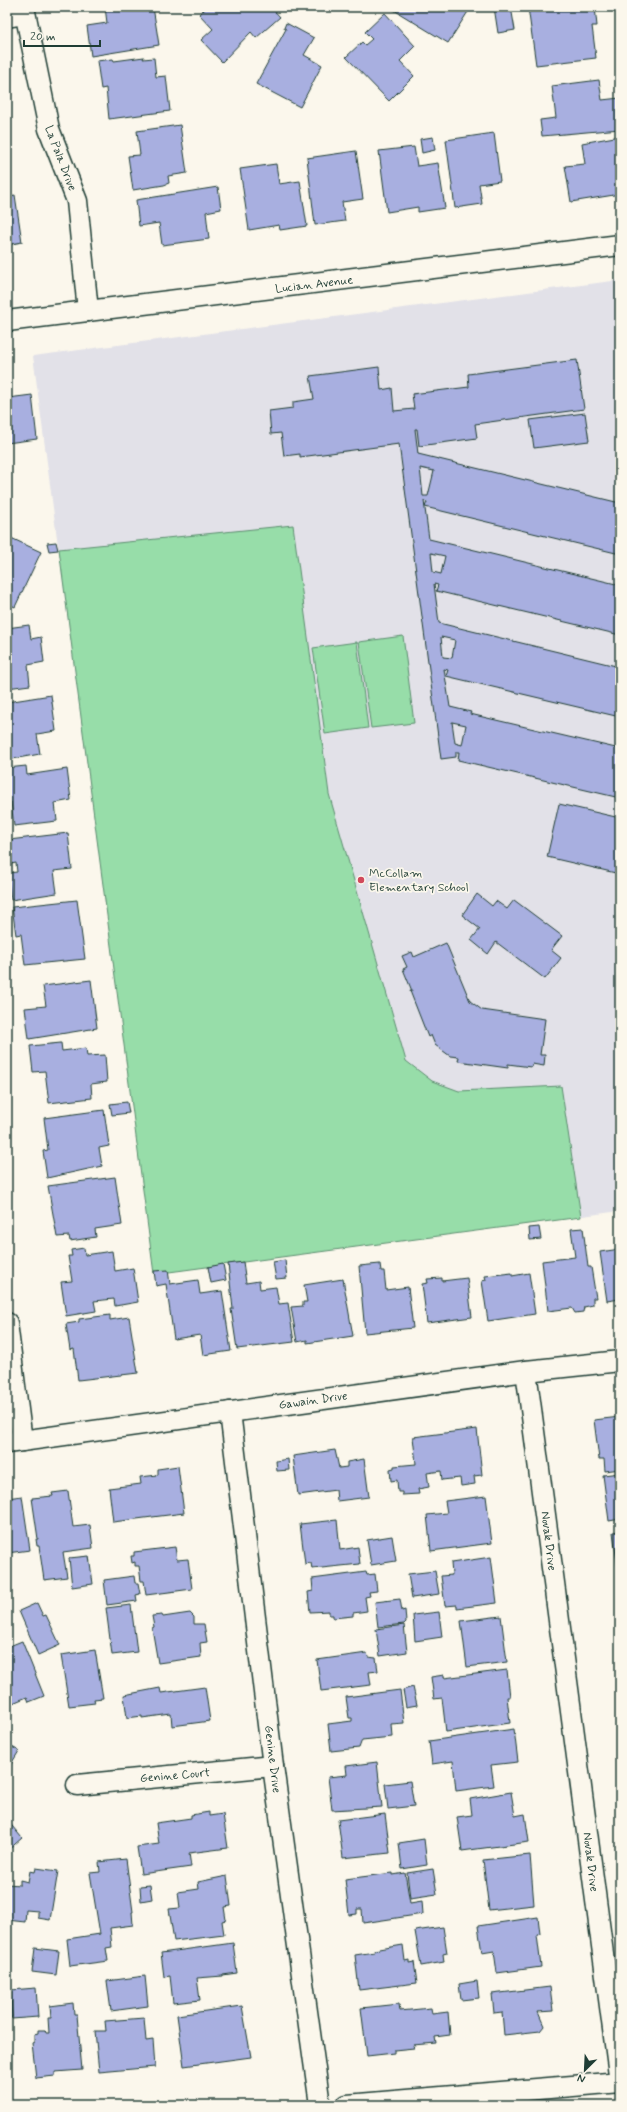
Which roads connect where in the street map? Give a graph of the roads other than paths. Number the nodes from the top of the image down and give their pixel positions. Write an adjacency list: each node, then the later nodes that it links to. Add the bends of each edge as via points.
1 (19, 13): 3 (street, La Pala Drive, via 49,129 77,201)
2 (620, 245): 3 (street, Lucian Avenue)
3 (88, 311): 4 (street, Lucian Avenue)
4 (7, 321)
5 (7, 1323): 9 (street)
6 (620, 1361): 7 (street, Gawain Drive)
7 (526, 1371): 8 (street, Gawain Drive); 13 (street, Novak Drive, via 620,2082)
8 (230, 1412): 9 (street, Gawain Drive); 10 (street, Genine Drive)
9 (15, 1442)
10 (273, 1766): 11 (street, Genine Court); 12 (street, Genine Drive)
11 (77, 1785)
12 (320, 2105)
13 (347, 2105)

